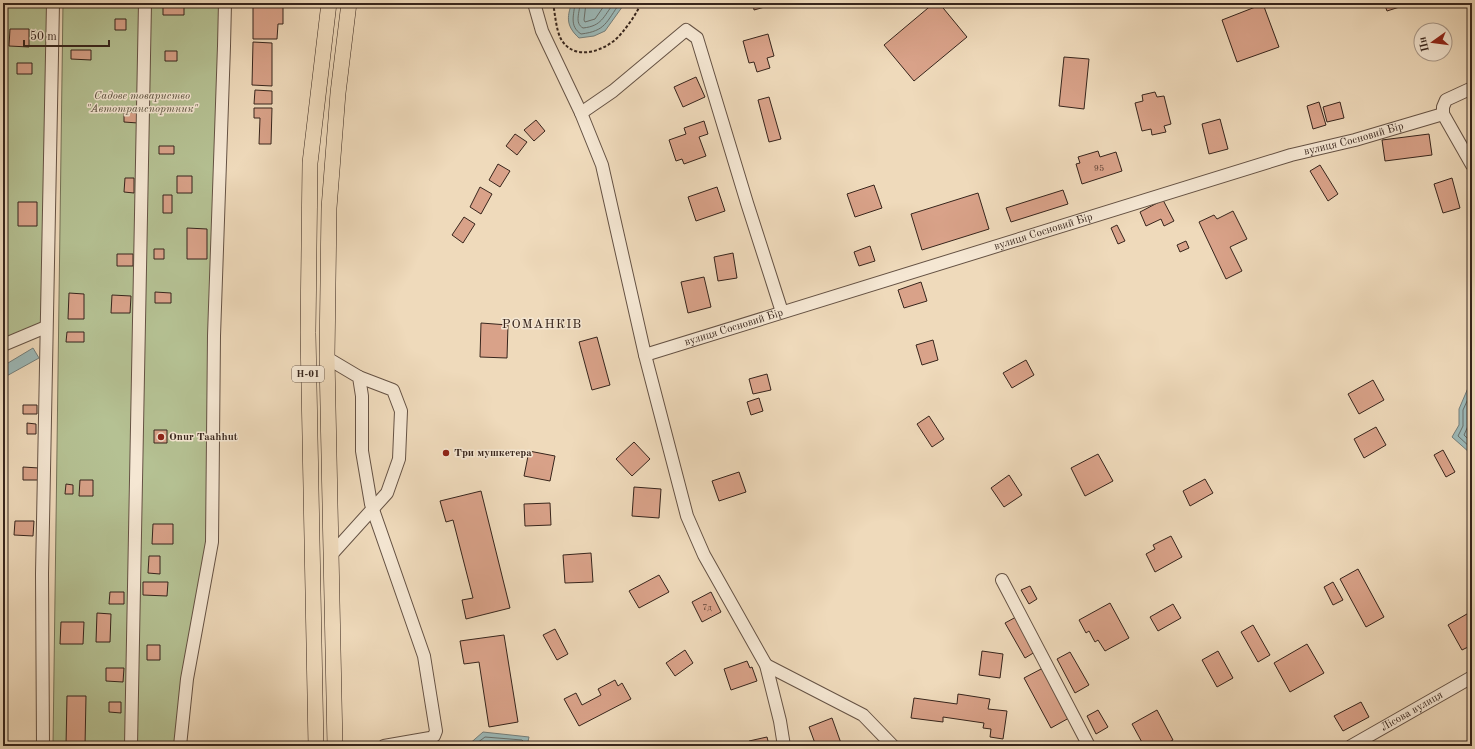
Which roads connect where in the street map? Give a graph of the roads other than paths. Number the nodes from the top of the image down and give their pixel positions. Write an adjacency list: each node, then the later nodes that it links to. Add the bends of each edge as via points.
1 (53, 3): 13 (street)
2 (145, 3): 24 (street)
3 (225, 3): 25 (street, via 214,336 212,542 187,679)
4 (329, 3): 26 (main road, Н-01, via 310,163 308,333)
5 (350, 3): 16 (main road, Н-01, via 338,93 329,208)
6 (534, 3): 9 (street, via 542,31)
7 (1472, 88): 8 (street, вулиця Сосновий Бір, via 1446,100)
8 (1443, 111): 10 (street); 12 (street, вулиця Сосновий Бір, via 1355,140 1291,155)
9 (581, 113): 12 (street, via 613,91 686,30 697,38 746,203); 15 (street, via 602,165)
10 (1468, 149): 11 (street)
11 (1472, 165)
12 (782, 312): 15 (street, вулиця Сосновий Бір)
13 (46, 327): 14 (street); 23 (street, via 42,574)
14 (3, 345)
15 (645, 355): 21 (street, via 687,516 704,555)
16 (327, 358): 17 (street); 19 (main road, Н-01)
17 (359, 377): 18 (street, via 362,396 362,451); 18 (street, via 393,390 401,411 399,459 387,493)
18 (373, 508): 19 (street); 28 (street, via 424,656 436,731 430,738)
19 (331, 555): 27 (main road, Н-01)
20 (1002, 580): 31 (street)
21 (766, 665): 29 (street); 30 (street, via 863,715)
22 (1472, 676): 32 (street, Лісова вулиця)
23 (44, 746)
24 (131, 746)
25 (180, 746)
26 (316, 746)
27 (335, 746)
28 (384, 746)
29 (784, 746)
30 (893, 746)
31 (1089, 746)
32 (1351, 746)

